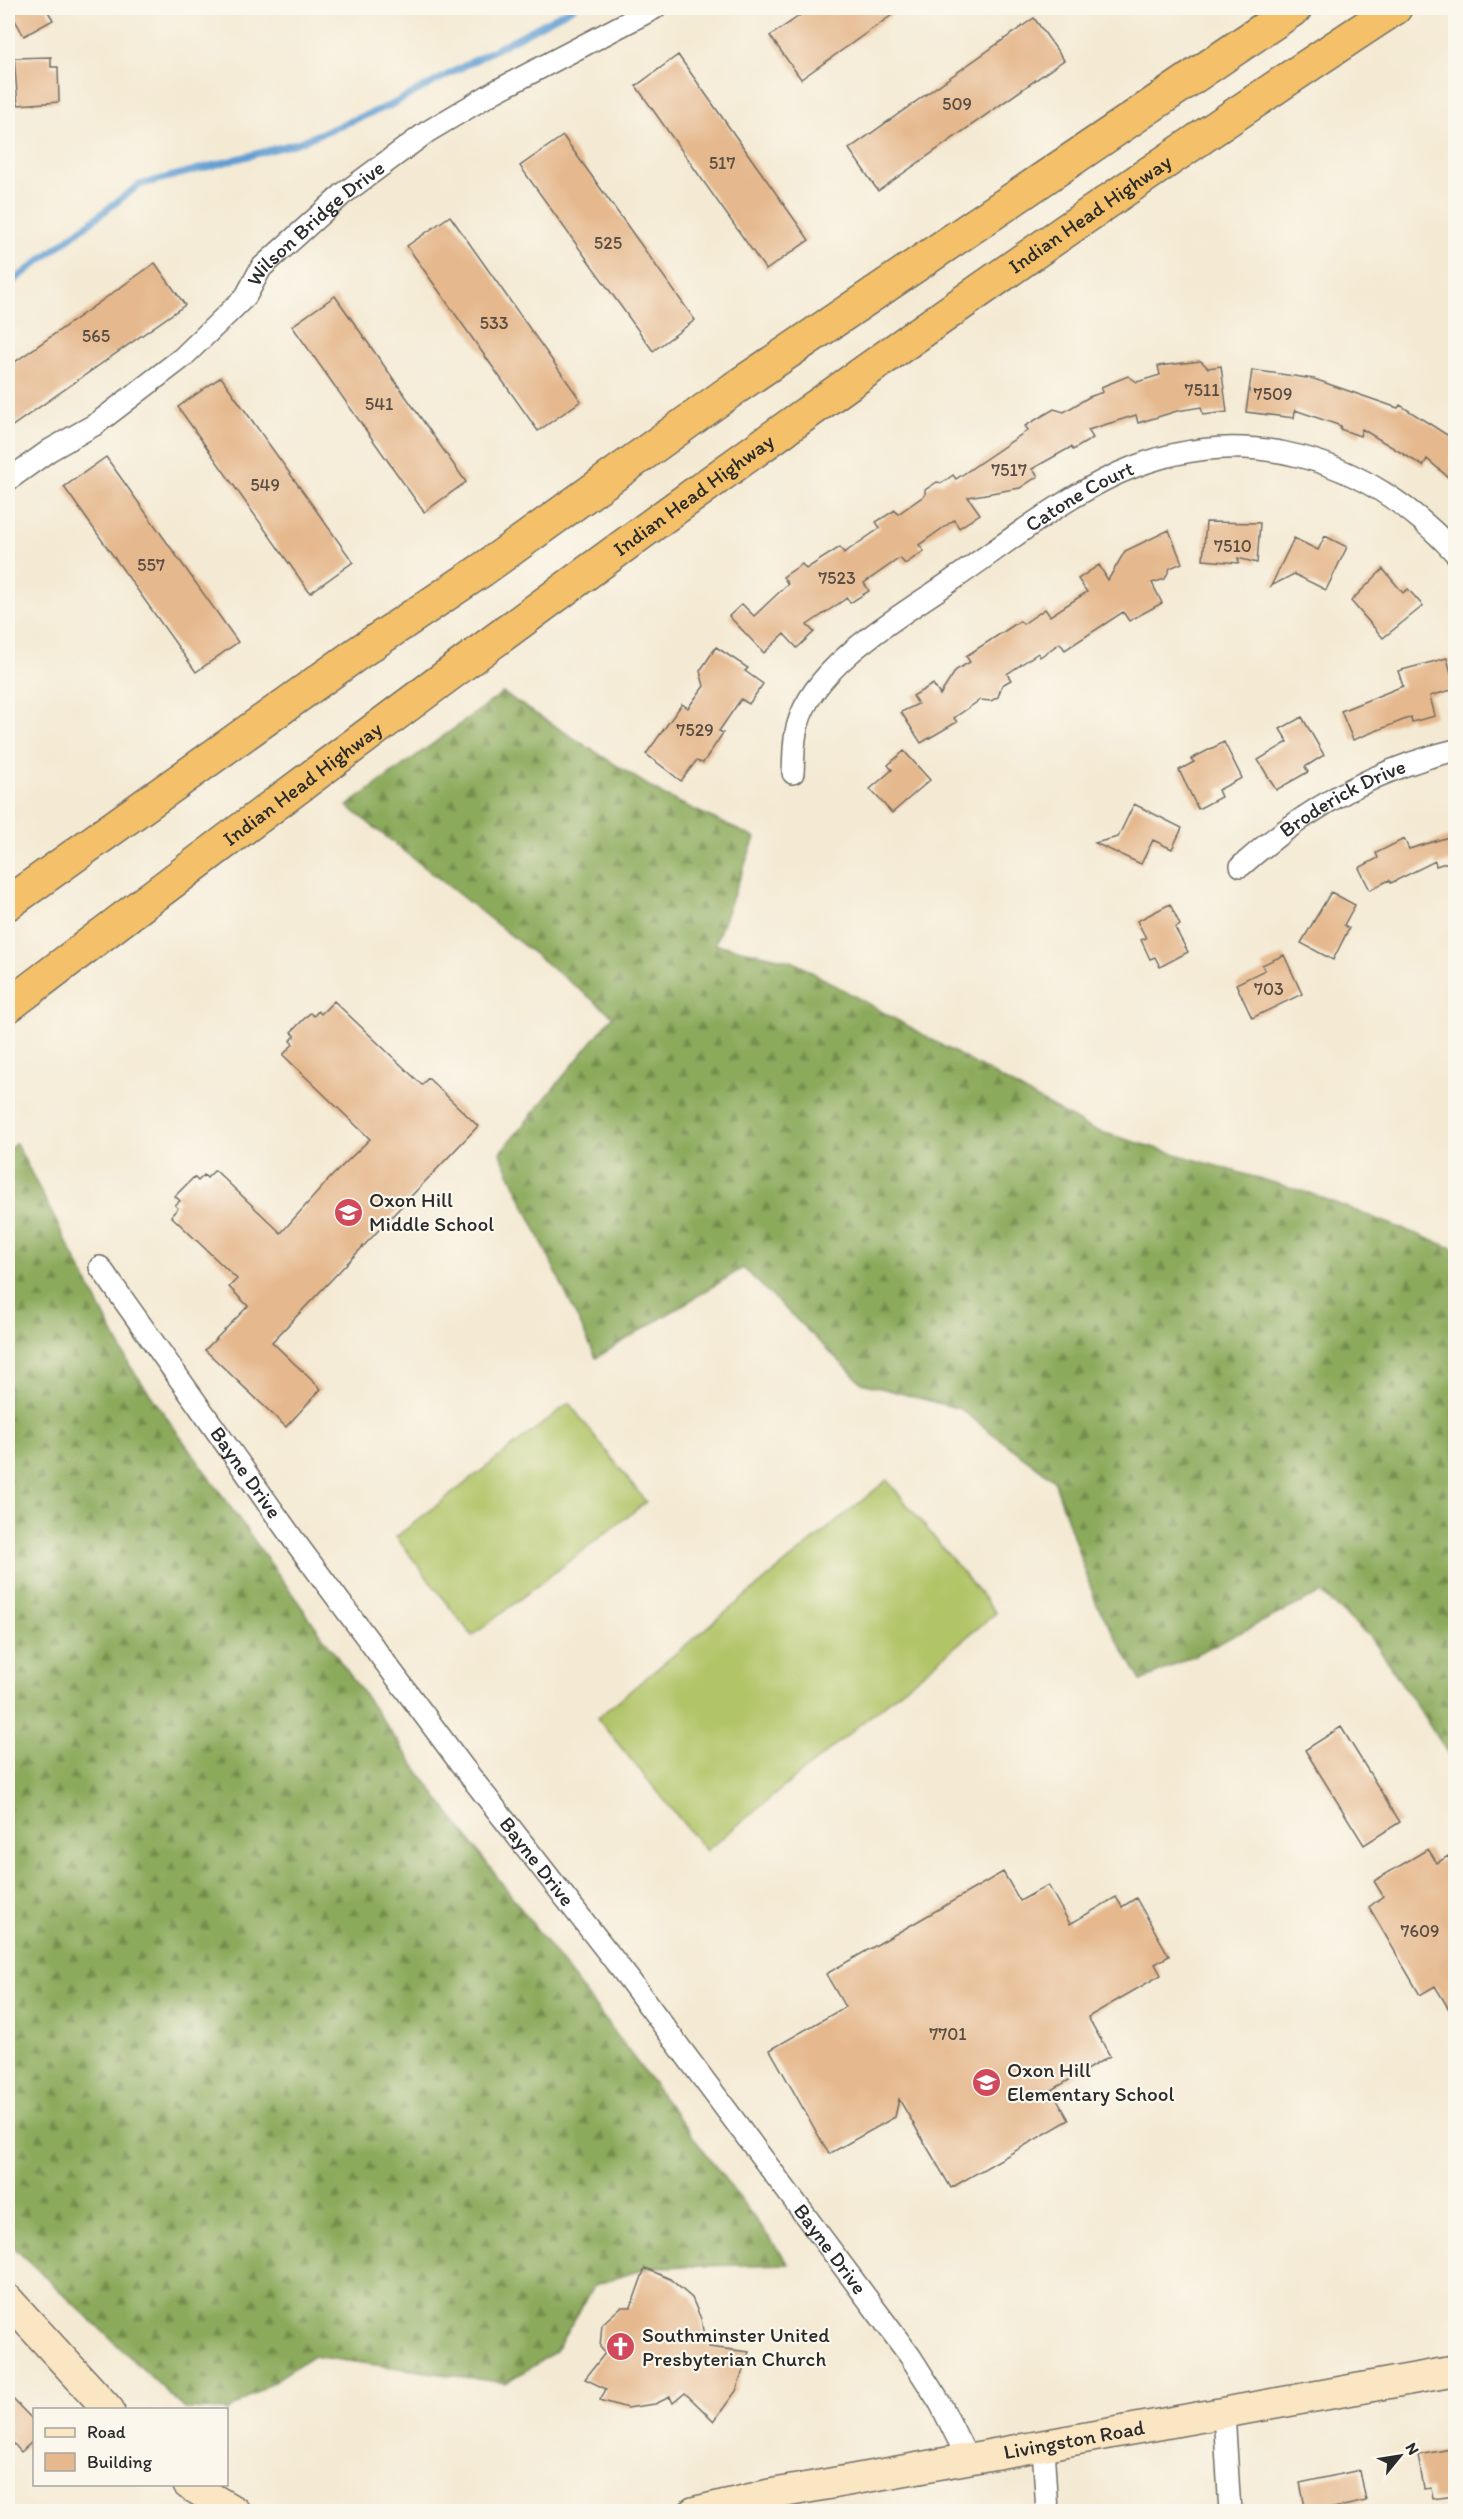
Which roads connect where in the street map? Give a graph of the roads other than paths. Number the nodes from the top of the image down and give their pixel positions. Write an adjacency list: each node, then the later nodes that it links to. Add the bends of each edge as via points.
1 (655, 8): 4 (street, Wilson Bridge Drive, via 496,91 427,132 343,194 261,268 246,296 182,358 96,424)
2 (1295, 8): 10 (highway, via 735,388)
3 (1395, 8): 8 (highway, Indian Head Highway, via 1252,102 692,494)
4 (8, 480)
5 (1455, 554): 7 (street, Catone Court, via 1421,519 1390,496 1339,468 1265,449 1208,450 1161,457 1084,492 889,625 835,667 809,698 798,722)
6 (1455, 750): 9 (street, Broderick Drive, via 1405,764 1340,795 1284,830)
7 (793, 773)
8 (272, 806): 13 (highway); 14 (highway, Indian Head Highway)
9 (1241, 866)
10 (44, 879): 11 (highway); 12 (highway)
11 (8, 903)
12 (8, 914)
13 (8, 978)
14 (8, 1006)
15 (100, 1267): 21 (street, Bayne Drive, via 463,1767 634,1987 910,2356 940,2403)
16 (8, 2300): 18 (main road)
17 (1455, 2371): 19 (main road, Livingston Road)
18 (108, 2408)
19 (1224, 2413): 20 (main road, Livingston Road); 26 (street)
20 (1044, 2446): 21 (main road, Livingston Road); 25 (street)
21 (968, 2459): 24 (main road, Livingston Road)
22 (192, 2494): 23 (main road)
23 (235, 2511)
24 (694, 2511)
25 (1047, 2511)
26 (1230, 2511)

